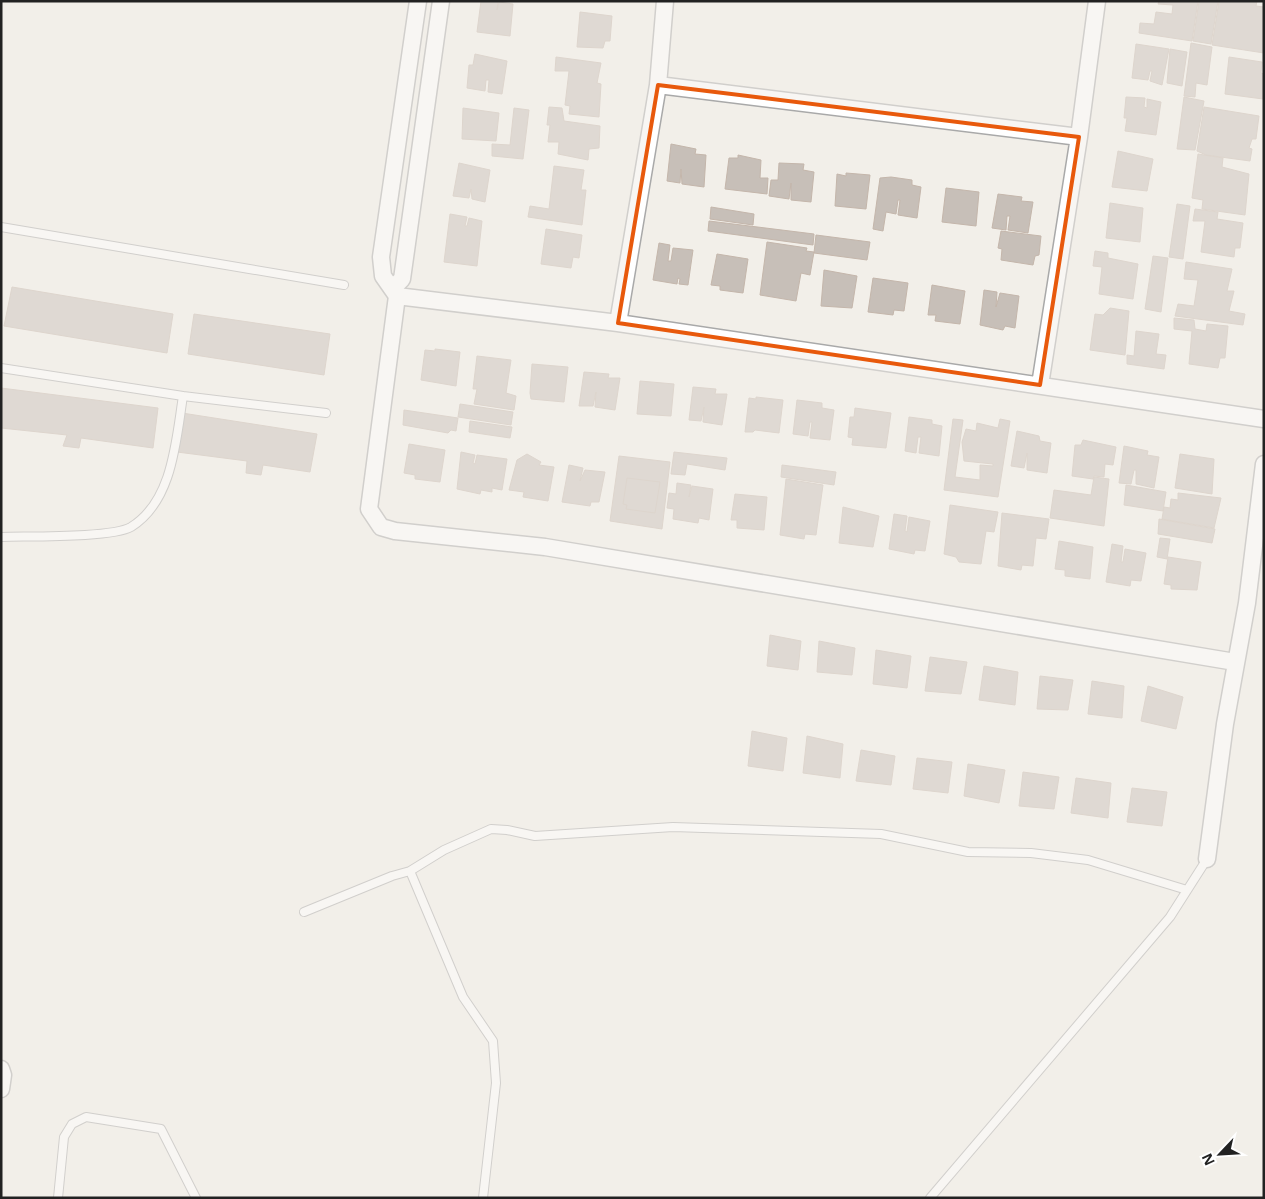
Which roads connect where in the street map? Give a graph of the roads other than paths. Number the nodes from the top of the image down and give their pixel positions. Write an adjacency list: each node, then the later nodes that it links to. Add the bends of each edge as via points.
1 (418, 1): 9 (street, via 381,256 383,276)
2 (441, 1): 9 (street, via 402,279)
3 (665, 1): 5 (street)
4 (1097, 1): 6 (street)
5 (658, 85): 6 (street); 10 (street)
6 (1079, 138): 12 (street)
7 (1, 227): 8 (lane)
8 (344, 285)
9 (395, 292): 10 (street); 18 (street, via 369,509 381,526 395,531 545,547)
10 (618, 323): 12 (street)
11 (1, 368): 13 (lane)
12 (1040, 385): 15 (street)
13 (183, 396): 14 (lane); 17 (lane, via 172,464 155,504 130,528 92,534)
14 (326, 412)
15 (1264, 419)
16 (1264, 464): 18 (street, via 1247,603)
17 (1, 537)
18 (1235, 662): 19 (street)
19 (1207, 859): 21 (lane)
20 (410, 871): 21 (lane, via 444,850 491,829 535,836 673,827 880,834 968,852 1031,853 1088,860); 22 (lane); 27 (lane, via 463,997 492,1041 496,1083)
21 (1187, 890): 28 (lane, via 1170,917)
22 (304, 912)
23 (1, 1069): 24 (street)
24 (1, 1089)
25 (58, 1198): 26 (lane, via 64,1137 72,1124 86,1117 161,1129)
26 (196, 1198)
27 (482, 1198)
28 (930, 1198)

